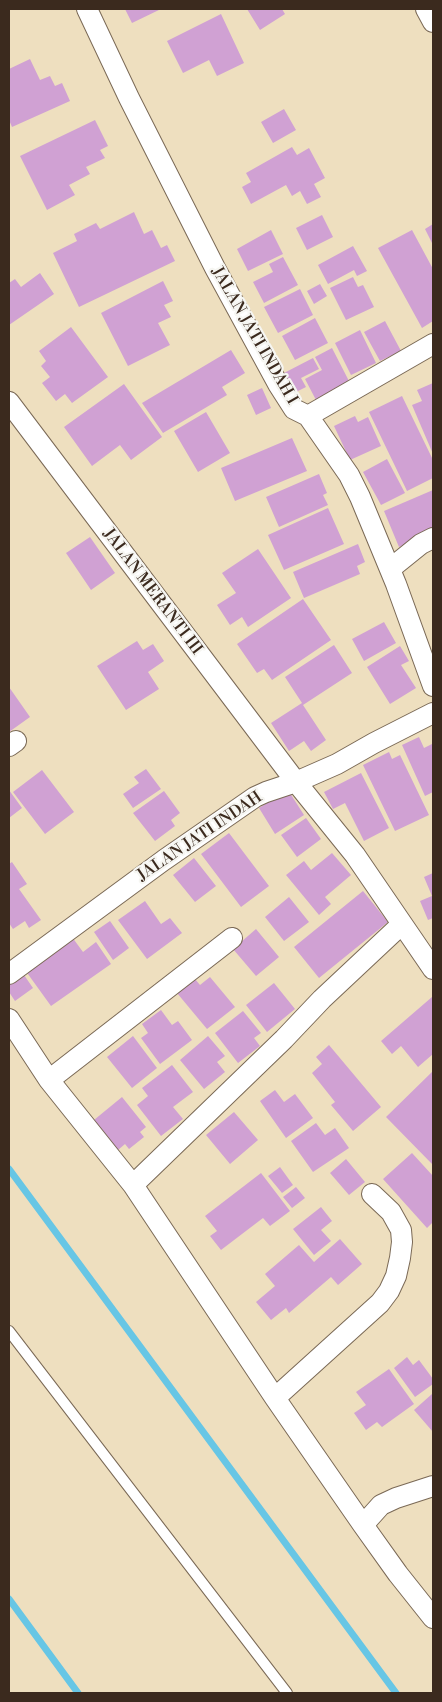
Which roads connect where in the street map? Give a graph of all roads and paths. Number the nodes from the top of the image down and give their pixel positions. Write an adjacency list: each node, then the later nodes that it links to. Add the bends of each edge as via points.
1 (87, 9): 6 (street, JALAN JATI INDAH I, via 206,251 273,376 294,409)
2 (426, 9): 3 (street)
3 (433, 22)
4 (433, 344): 6 (street)
5 (9, 402): 11 (street, JALAN MERANTI III)
6 (308, 416): 8 (street, JALAN JATI INDAH I, via 349,475)
7 (433, 538): 8 (street)
8 (390, 569): 9 (street, JALAN JATI INDAH I)
9 (433, 686)
10 (433, 713): 11 (street, JALAN JATI INDAH)
11 (296, 782): 12 (street, JALAN MERANTI III, via 355,856); 15 (street, JALAN JATI INDAH, via 256,797)
12 (402, 924): 14 (street, JALAN MERANTI III); 18 (street)
13 (232, 938): 17 (street)
14 (433, 969)
15 (9, 974)
16 (9, 1019): 17 (street)
17 (49, 1080): 18 (street)
18 (132, 1185): 21 (street)
19 (372, 1194): 21 (street, via 391,1212 401,1230 400,1258 392,1284 380,1303)
20 (9, 1331): 25 (lane)
21 (275, 1398): 23 (street)
22 (433, 1486): 23 (street, via 381,1505)
23 (363, 1525): 24 (street)
24 (433, 1618)
25 (287, 1693)

